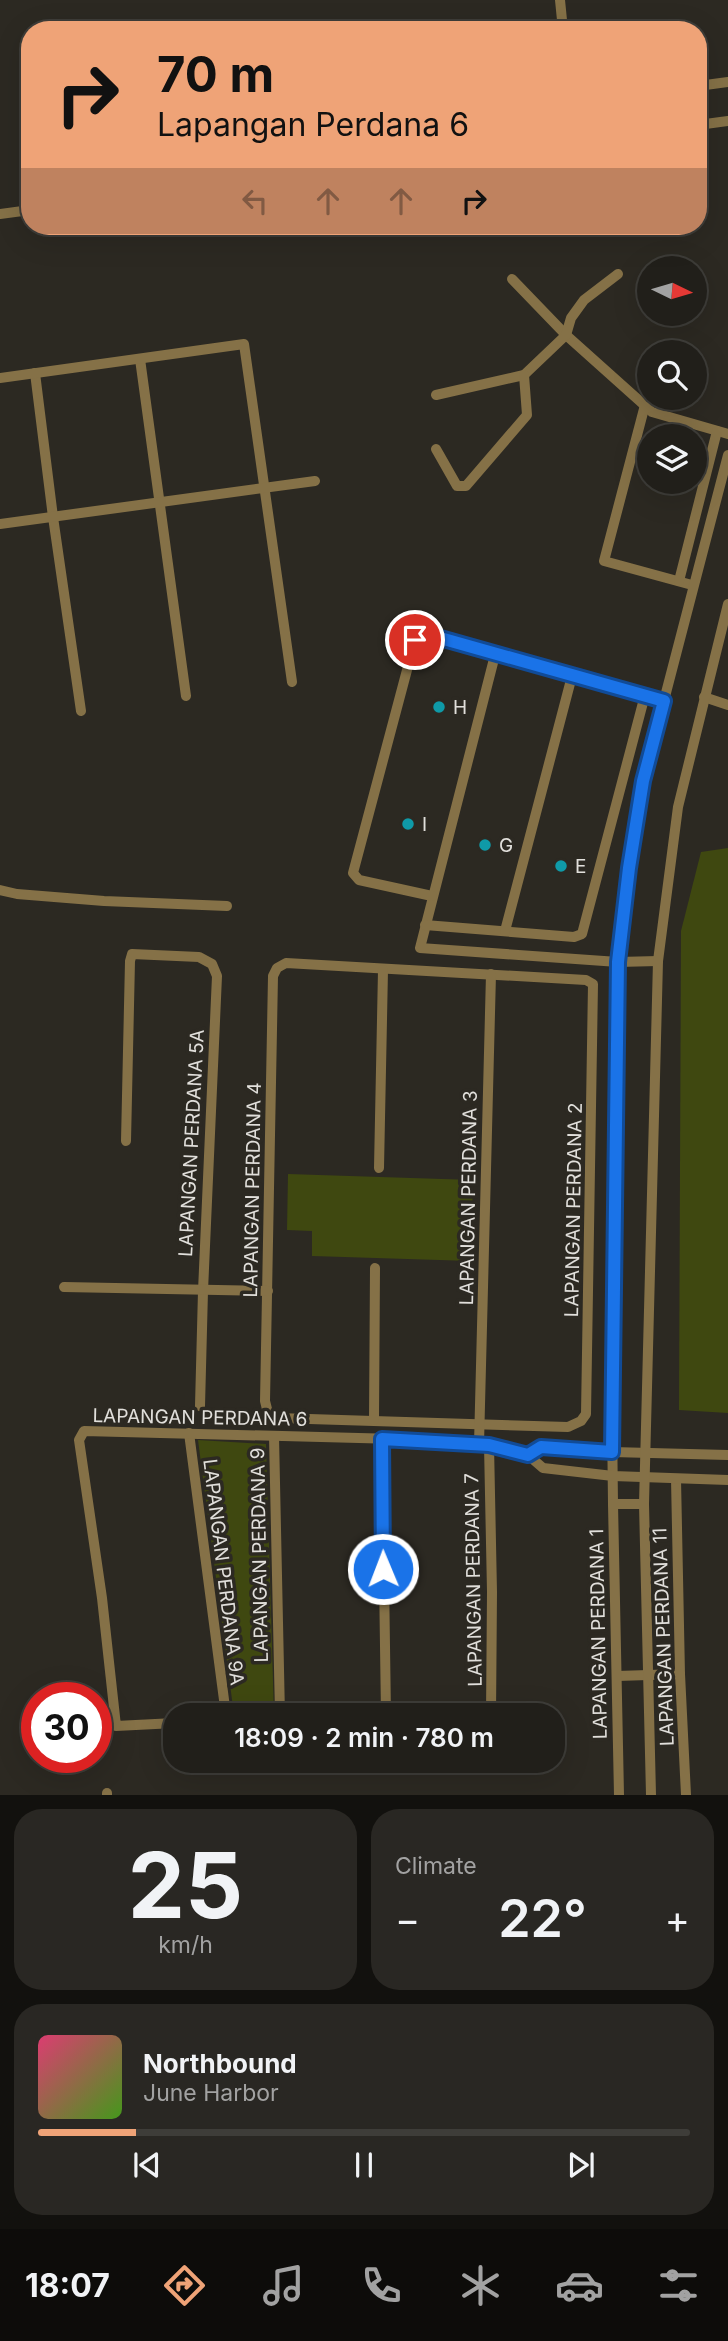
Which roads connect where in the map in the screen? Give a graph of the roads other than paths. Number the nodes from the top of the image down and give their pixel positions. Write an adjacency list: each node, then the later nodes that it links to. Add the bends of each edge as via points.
1 (561, 0): 2 (street)
2 (562, 21)
3 (728, 82): 4 (street)
4 (707, 85)
5 (728, 121): 6 (street)
6 (707, 124)
7 (21, 211): 8 (street)
8 (0, 214)
9 (618, 274): 11 (street, via 584,300)
10 (512, 279): 11 (street)
11 (566, 335): 14 (street); 17 (street)
12 (140, 359): 13 (street); 24 (street, via 244,344); 25 (street)
13 (35, 373): 15 (street); 26 (street)
14 (524, 375): 16 (street); 21 (street, via 527,415 466,486 457,486)
15 (0, 378)
16 (436, 395)
17 (637, 398)
18 (644, 410): 28 (street, via 604,561)
19 (650, 410): 20 (street)
20 (722, 432): 28 (street)
21 (436, 449)
22 (728, 455): 29 (street)
23 (315, 481): 24 (street)
24 (265, 488): 25 (street); 33 (street)
25 (160, 502): 26 (street); 35 (street)
26 (52, 517): 27 (street); 39 (street)
27 (0, 524)
28 (679, 581): 29 (street)
29 (692, 585): 37 (street)
30 (728, 604): 36 (street)
31 (495, 655): 32 (street); 41 (street); 41 (street, via 426,634 416,637 353,869 359,880)
32 (572, 676): 34 (street); 44 (street)
33 (292, 681)
34 (645, 695): 37 (street); 44 (street, via 582,934)
35 (186, 696)
36 (704, 697): 38 (street); 45 (street, via 678,807)
37 (664, 701): 46 (street, via 643,781)
38 (728, 705)
39 (81, 710)
40 (0, 890): 42 (street, via 104,901)
41 (432, 897): 43 (street)
42 (227, 906)
43 (425, 925): 44 (street); 46 (street, via 420,948)
44 (505, 931)
45 (659, 961): 46 (street); 63 (street)
46 (618, 962): 62 (street)
47 (383, 970): 48 (street); 50 (street); 54 (street, LAPANGAN PERDANA 4, via 286,963 273,976)
48 (491, 974): 57 (street, LAPANGAN PERDANA 3); 57 (street, LAPANGAN PERDANA 2, via 593,984 586,1414 568,1427)
49 (126, 1141): 53 (street, LAPANGAN PERDANA 5A, via 132,954 199,957 212,964 216,976)
50 (379, 1168)
51 (375, 1268): 56 (street)
52 (64, 1287): 53 (street)
53 (202, 1291): 54 (street); 55 (street, LAPANGAN PERDANA 5A)
54 (268, 1291): 56 (street, LAPANGAN PERDANA 4, via 268,1413 277,1418)
55 (200, 1406)
56 (374, 1420): 57 (street)
57 (480, 1423): 61 (street, LAPANGAN PERDANA 3)
58 (189, 1433): 59 (street, LAPANGAN PERDANA 6); 75 (street, LAPANGAN PERDANA 9A); 79 (street, LAPANGAN PERDANA 6, via 88,1430 80,1437 116,1726)
59 (274, 1436): 60 (street, LAPANGAN PERDANA 6); 76 (street, LAPANGAN PERDANA 9)
60 (382, 1439): 61 (street, LAPANGAN PERDANA 6); 77 (street)
61 (484, 1444): 64 (street, LAPANGAN PERDANA 6); 78 (street, LAPANGAN PERDANA 7, via 492,1592)
62 (612, 1452): 63 (street, LAPANGAN PERDANA 6); 64 (street, LAPANGAN PERDANA 6, via 541,1447); 66 (street)
63 (646, 1453): 65 (street, LAPANGAN PERDANA 6); 67 (street)
64 (528, 1455): 66 (street, LAPANGAN PERDANA 6, via 543,1468)
65 (728, 1455)
66 (613, 1476): 67 (street, LAPANGAN PERDANA 6); 70 (street)
67 (644, 1478): 68 (street, LAPANGAN PERDANA 6); 71 (street)
68 (676, 1479): 69 (street, LAPANGAN PERDANA 6); 72 (street, LAPANGAN PERDANA 11)
69 (728, 1480)
70 (613, 1504): 71 (street, LAPANGAN PERDANA 1); 73 (street, LAPANGAN PERDANA 1)
71 (644, 1504): 74 (street)
72 (680, 1674): 74 (street); 82 (street, LAPANGAN PERDANA 11)
73 (617, 1676): 74 (street); 80 (street, LAPANGAN PERDANA 1)
74 (648, 1676): 81 (street)
75 (224, 1703)
76 (280, 1703)
77 (386, 1703)
78 (491, 1703)
79 (163, 1724)
80 (619, 1795)
81 (652, 1795)
82 (686, 1795)

